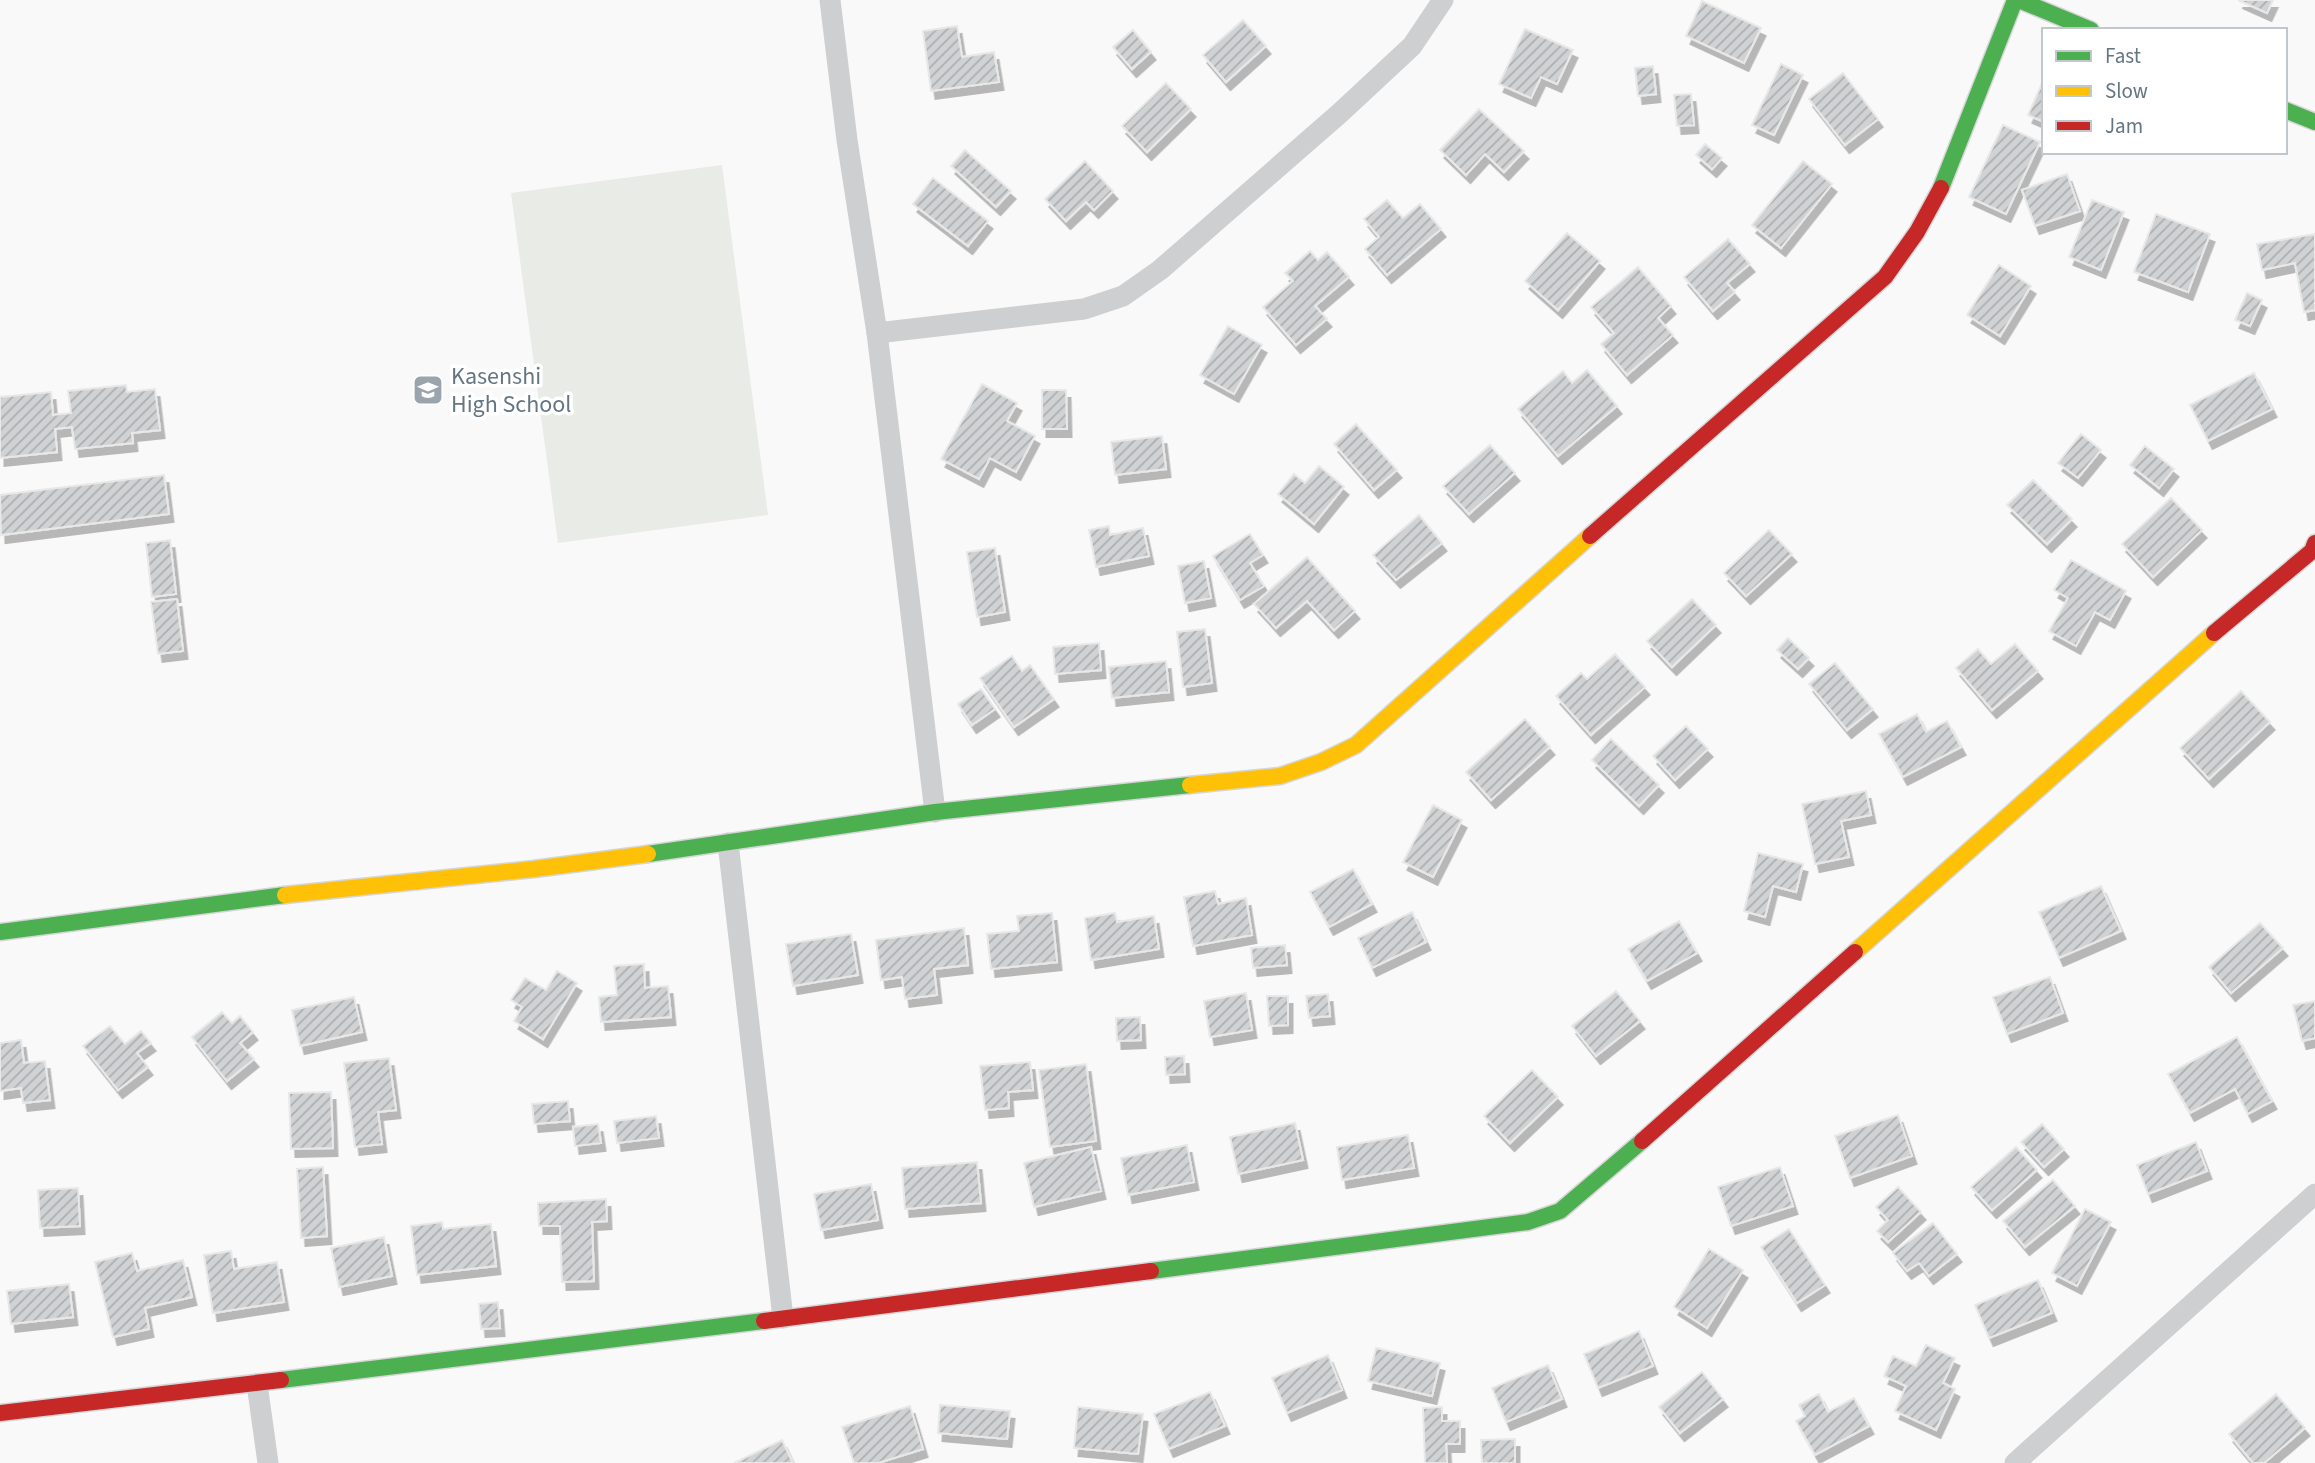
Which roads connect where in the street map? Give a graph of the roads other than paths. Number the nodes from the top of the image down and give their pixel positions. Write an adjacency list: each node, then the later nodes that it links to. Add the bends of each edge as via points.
1 (830, 0): 7 (street)
2 (1443, 0): 7 (street, via 1412,46 1340,113 1160,270 1123,296 1084,309)
3 (2017, 0): 4 (street); 9 (street, via 1944,183 1885,277 1356,746 1280,776)
4 (2086, 28)
5 (2287, 111): 6 (street)
6 (2315, 122)
7 (877, 333): 9 (street)
8 (2314, 549): 13 (street, via 1560,1211 1528,1222)
9 (935, 812): 10 (street)
10 (729, 843): 11 (street); 13 (street)
11 (0, 932)
12 (2315, 1194): 17 (street)
13 (783, 1318): 14 (street)
14 (257, 1384): 15 (street); 16 (street)
15 (0, 1413)
16 (268, 1463)
17 (2015, 1463)

